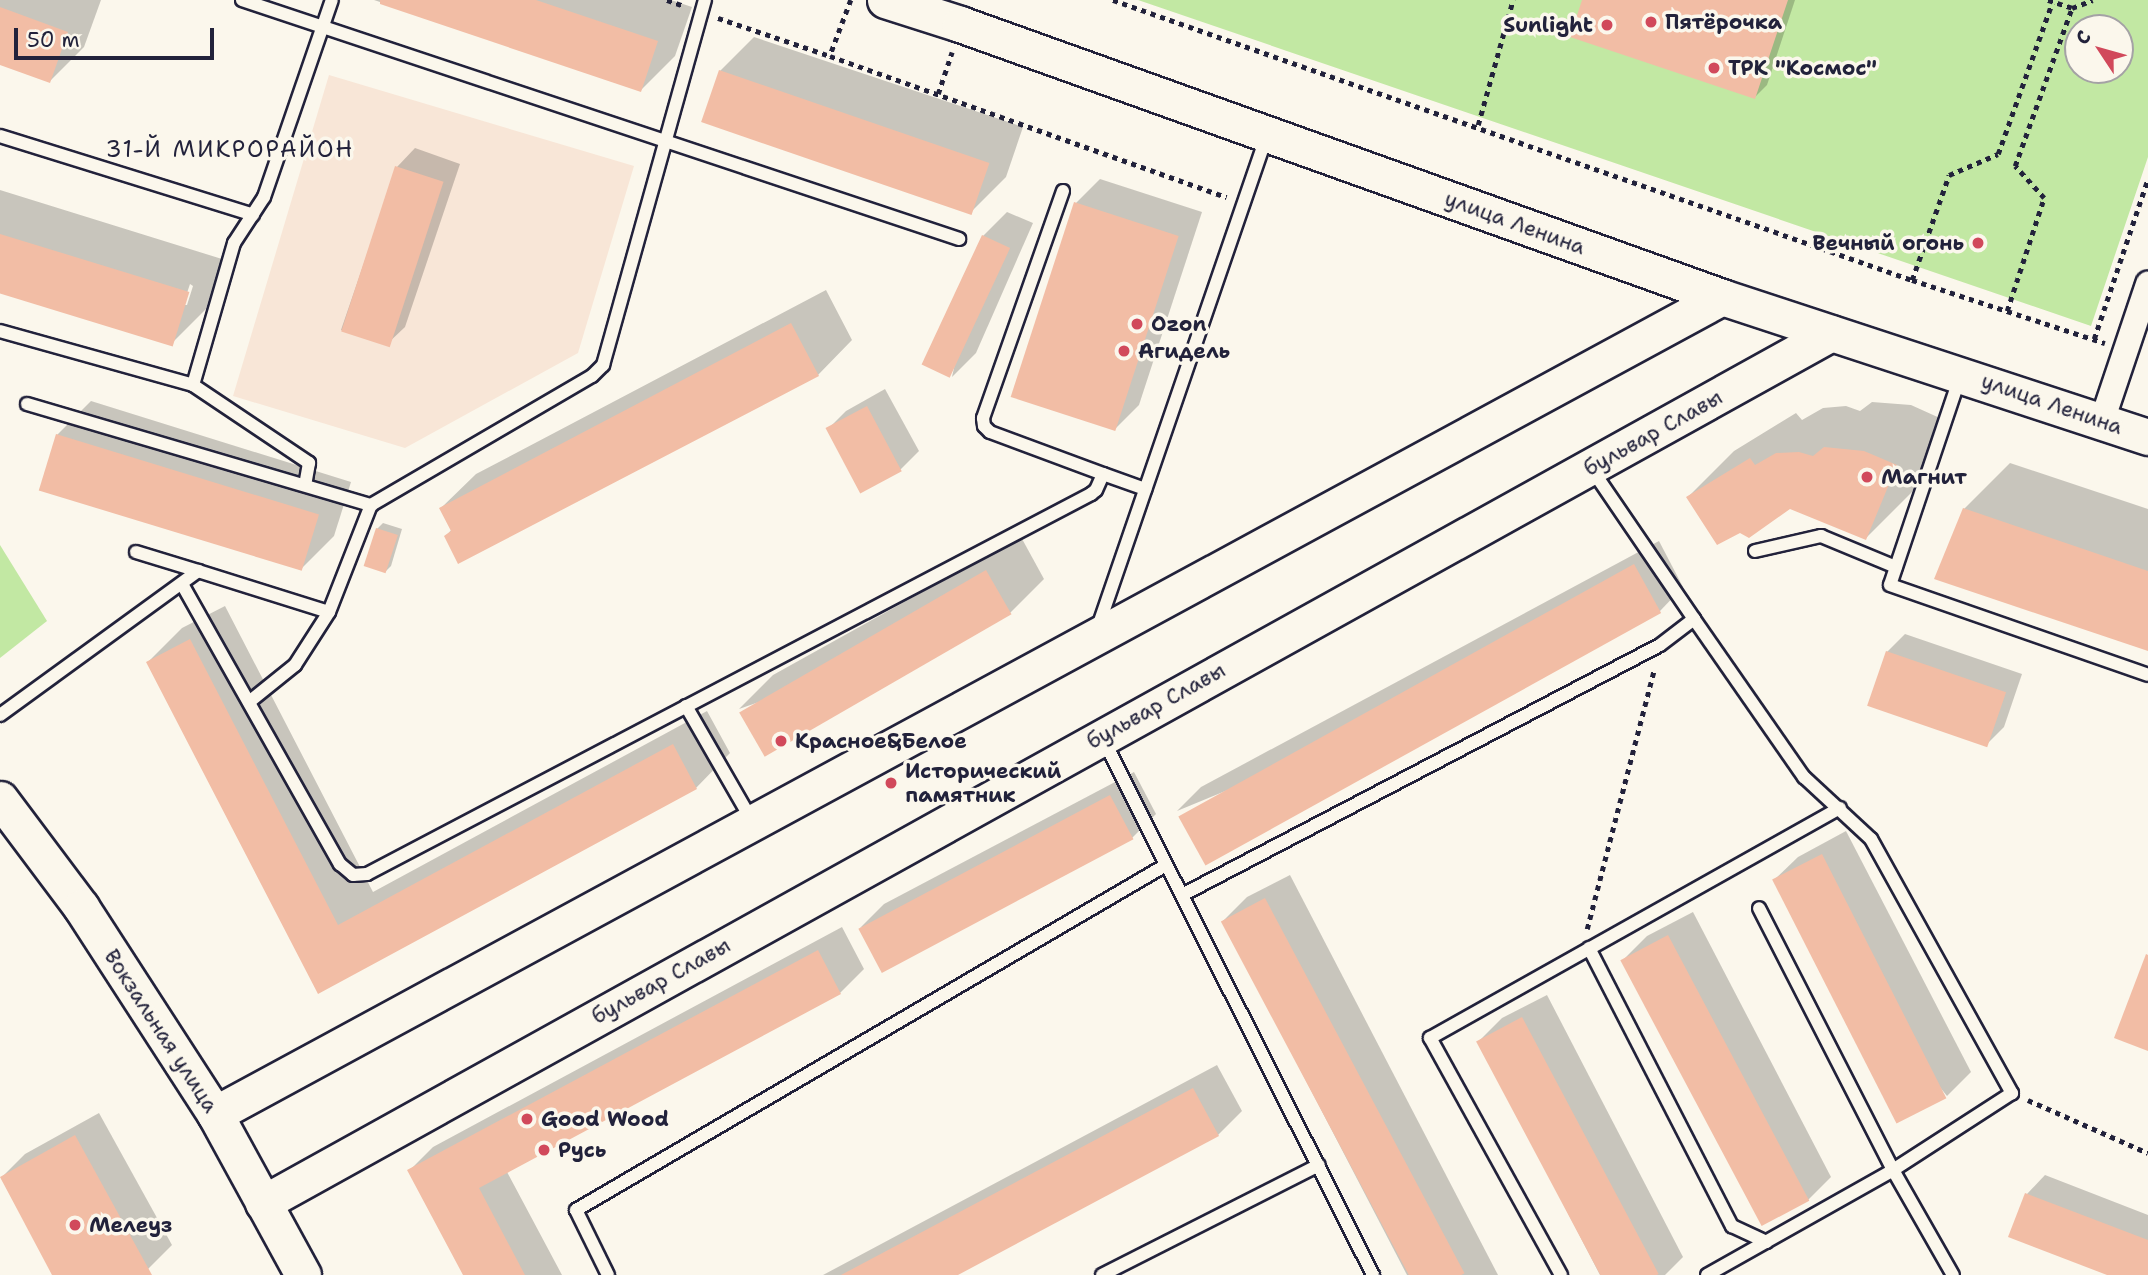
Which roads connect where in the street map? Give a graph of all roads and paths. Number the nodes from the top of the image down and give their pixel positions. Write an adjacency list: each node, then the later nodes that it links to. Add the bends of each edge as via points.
1 (242, 0): 12 (lane)
2 (332, 0): 12 (lane)
3 (667, 0): 10 (path)
4 (851, 0): 14 (path)
5 (1113, 0): 16 (path)
6 (1513, 0): 16 (path)
7 (2093, 0): 11 (path)
8 (891, 1): 17 (street, улица Ленина)
9 (2050, 2): 11 (path); 25 (path, via 1998,155 1949,175)
10 (704, 6): 14 (path); 19 (lane)
11 (2072, 8): 28 (path, via 2015,166 2044,198)
12 (322, 27): 19 (lane); 23 (lane, via 264,197)
13 (953, 46): 15 (path)
14 (830, 56): 15 (path)
15 (938, 94): 22 (path)
16 (1478, 125): 25 (path)
17 (1267, 134): 22 (lane); 27 (street, улица Ленина)
18 (0, 136): 23 (lane)
19 (666, 142): 24 (lane); 42 (lane, via 603,365 592,376)
20 (2148, 179): 31 (path)
21 (1063, 191): 39 (lane, via 984,426)
22 (1244, 203): 41 (lane)
23 (253, 215): 34 (lane, via 234,243)
24 (959, 239)
25 (1912, 280): 28 (path)
26 (2148, 284): 36 (street)
27 (1722, 297): 30 (street, улица Ленина); 50 (street)
28 (2007, 311): 31 (path)
29 (0, 331): 34 (lane)
30 (1830, 332): 33 (street, улица Ленина); 38 (street, бульвар Славы)
31 (2094, 339): 32 (path)
32 (2114, 346)
33 (1962, 373): 36 (street, улица Ленина); 45 (lane)
34 (193, 385): 40 (lane, via 309,463)
35 (27, 404): 40 (lane)
36 (2102, 421): 37 (street, улица Ленина)
37 (2148, 437)
38 (1591, 468): 49 (lane); 56 (street, бульвар Славы)
39 (1103, 474): 41 (lane); 54 (lane, via 1091,494)
40 (305, 485): 42 (lane)
41 (1145, 489): 50 (lane)
42 (371, 505): 48 (lane)
43 (1755, 551): 45 (lane, via 1821,536)
44 (136, 552): 46 (lane)
45 (1896, 567): 52 (lane, via 1890,585)
46 (198, 571): 47 (lane); 48 (lane)
47 (182, 584): 53 (lane); 55 (lane)
48 (329, 612): 53 (lane, via 295,665)
49 (1694, 620): 51 (lane); 58 (lane, via 1804,777)
50 (1094, 637): 59 (street)
51 (1660, 645): 61 (lane); 63 (path)
52 (2148, 675)
53 (249, 702): 54 (lane, via 340,864 353,875 367,874)
54 (686, 706): 59 (lane)
55 (0, 715)
56 (1101, 736): 60 (lane); 69 (street, бульвар Славы)
57 (0, 799): 65 (street, Вокзальная улица, via 81,908)
58 (1840, 807): 63 (lane); 64 (lane, via 1871,839)
59 (753, 822): 65 (street)
60 (1166, 865): 61 (lane); 72 (lane, via 576,1210)
61 (1182, 895): 67 (lane)
62 (1759, 908): 68 (lane)
63 (1585, 951): 70 (lane, via 1732,1226); 75 (lane, via 1430,1038)
64 (2012, 1093): 66 (path); 68 (lane)
65 (215, 1114): 69 (street, Вокзальная улица)
66 (2148, 1153)
67 (1319, 1165): 73 (lane); 74 (lane)
68 (1893, 1170): 70 (lane); 77 (lane)
69 (263, 1203): 71 (street, Вокзальная улица)
70 (1767, 1242): 76 (lane)
71 (303, 1275)
72 (608, 1275)
73 (1102, 1275)
74 (1373, 1275)
75 (1561, 1275)
76 (1707, 1275)
77 (1953, 1275)

